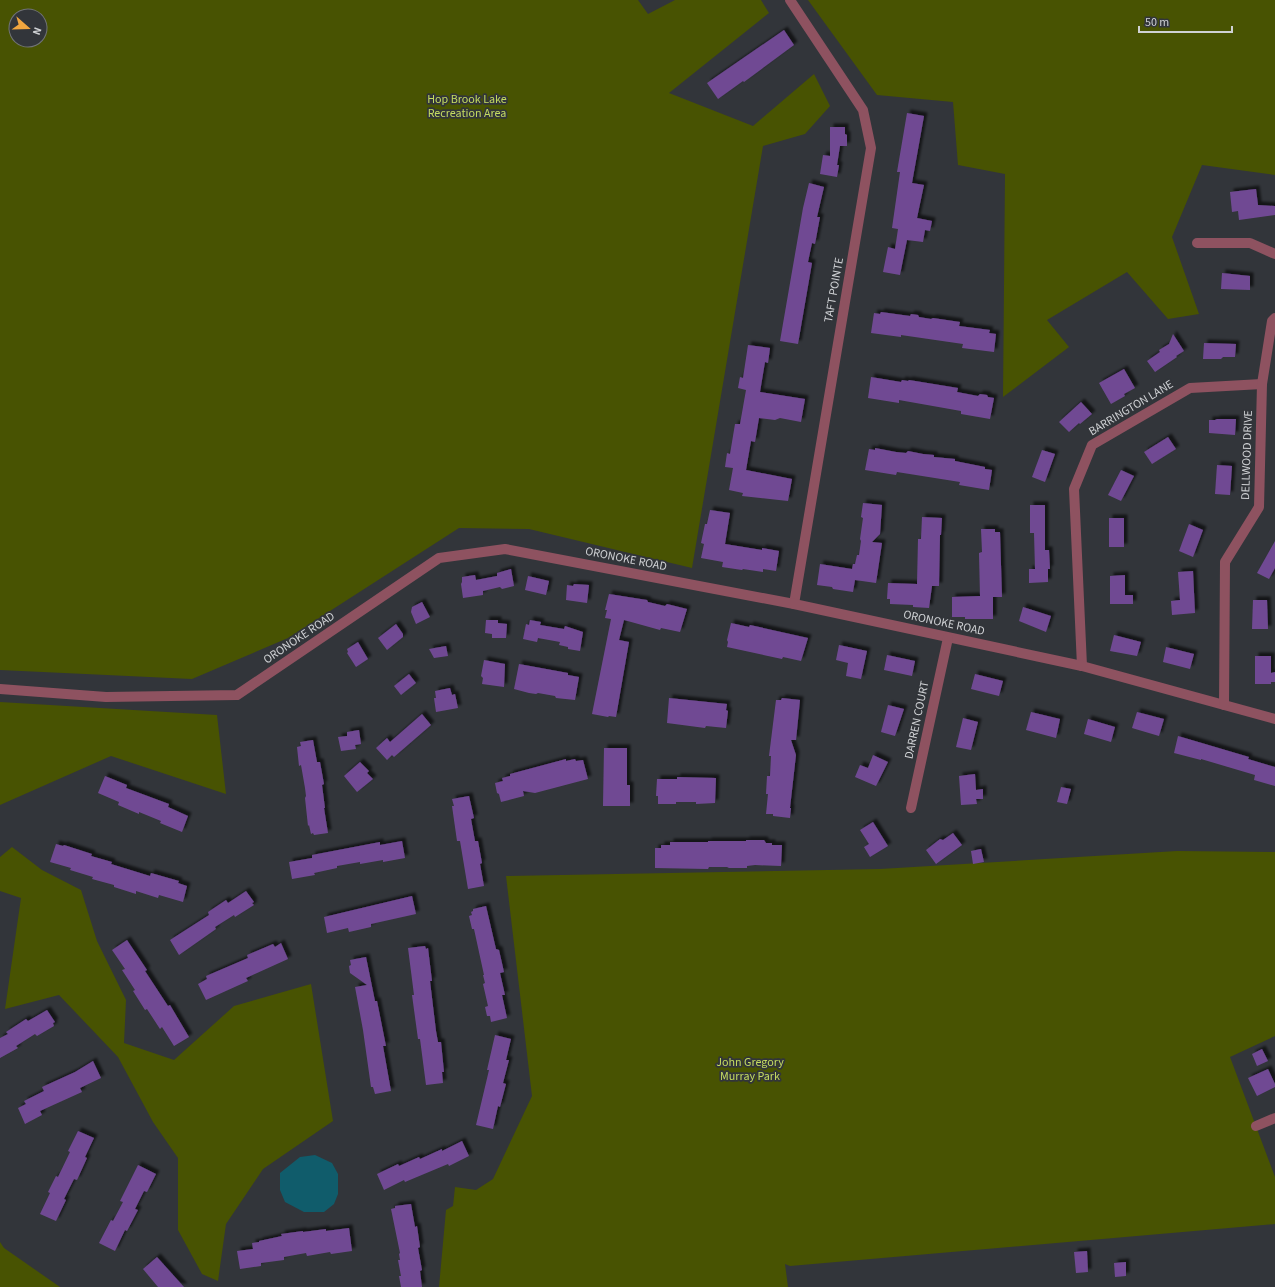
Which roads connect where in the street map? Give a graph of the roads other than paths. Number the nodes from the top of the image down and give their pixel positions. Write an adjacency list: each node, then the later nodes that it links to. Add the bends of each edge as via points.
1 (790, 0): 6 (street, TAFT POINTE, via 864,110 871,148)
2 (1198, 243): 3 (street, via 1250,244)
3 (1275, 254)
4 (1275, 318): 5 (street, DELLWOOD DRIVE, via 1272,321)
5 (1262, 384): 8 (street, BARRINGTON LANE, via 1190,388 1092,444 1074,489); 10 (street, DELLWOOD DRIVE, via 1258,507 1225,562)
6 (794, 604): 7 (street, ORONOKE ROAD); 9 (street, ORONOKE ROAD, via 505,549 439,558 237,695 106,697)
7 (948, 638): 8 (street, ORONOKE ROAD); 12 (street, DARREN COURT)
8 (1082, 666): 10 (street, ORONOKE ROAD)
9 (0, 689)
10 (1224, 705): 11 (street, ORONOKE ROAD)
11 (1275, 719)
12 (911, 808)
13 (1275, 1118): 14 (street)
14 (1256, 1126)

